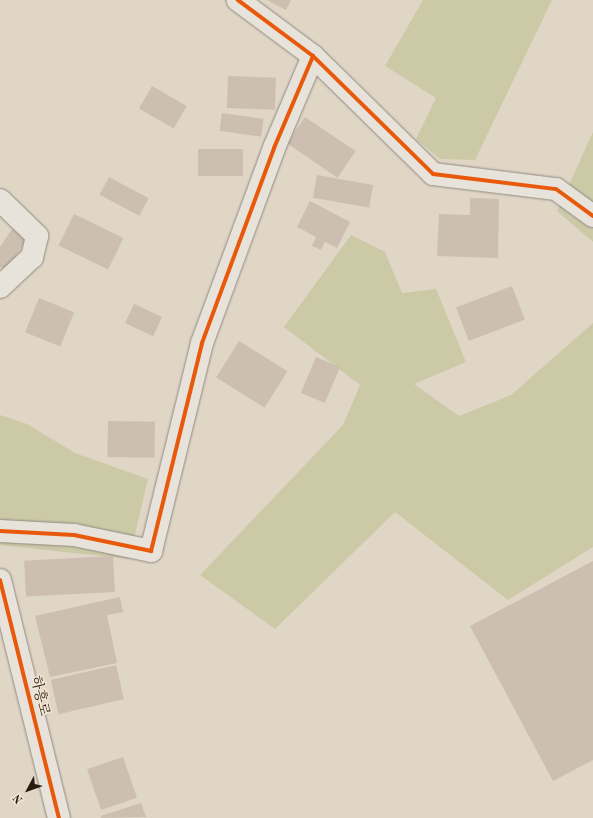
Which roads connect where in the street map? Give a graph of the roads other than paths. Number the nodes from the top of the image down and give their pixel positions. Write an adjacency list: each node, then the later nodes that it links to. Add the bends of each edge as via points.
1 (238, 0): 2 (street)
2 (312, 56): 4 (street, via 433,174 556,189); 6 (street, via 274,148 202,343 151,551 74,534)
3 (0, 200): 5 (street, via 37,236 32,257)
4 (593, 216)
5 (0, 287)
6 (0, 531)
7 (0, 580): 8 (street, 하흥로)
8 (59, 818)

